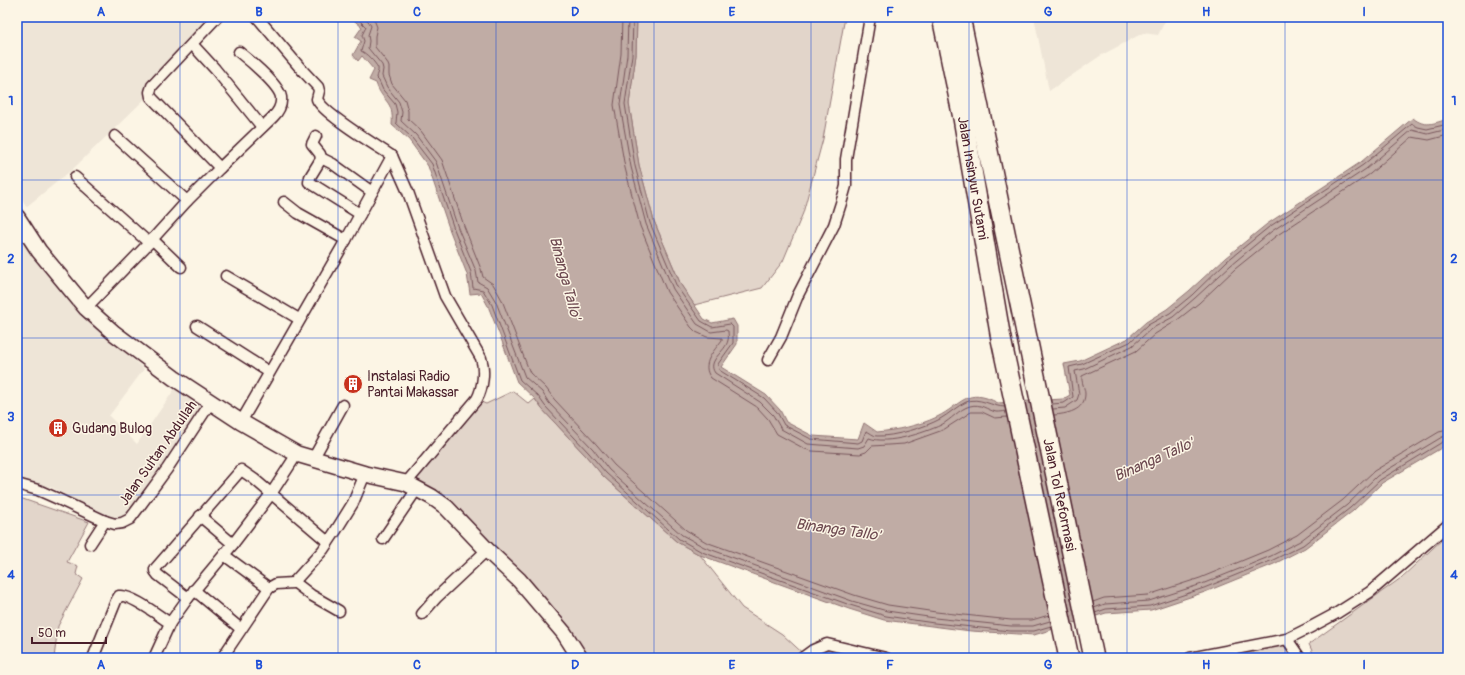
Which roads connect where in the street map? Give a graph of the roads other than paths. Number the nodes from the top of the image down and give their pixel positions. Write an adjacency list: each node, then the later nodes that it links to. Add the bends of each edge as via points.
1 (217, 17): 6 (street)
2 (257, 17): 11 (street, via 297,66 318,86 317,99 322,107)
3 (870, 17): 29 (street, via 846,159 846,186 842,200 834,226)
4 (942, 17): 28 (highway, Jalan Insinyur Sutami, via 963,118)
5 (962, 23): 27 (highway, Jalan Insinyur Sutami)
6 (192, 44): 8 (street); 13 (street, via 152,86 150,96)
7 (239, 52): 8 (street, via 255,65 280,94 280,109)
8 (262, 128): 13 (street)
9 (115, 136): 16 (street)
10 (316, 136): 12 (street, via 312,144)
11 (392, 156): 15 (street); 38 (street, via 408,192 445,296 482,366 482,386 477,399)
12 (320, 158): 15 (street, via 333,164); 18 (street, via 309,182)
13 (220, 168): 16 (street)
14 (75, 177): 21 (street)
15 (372, 192): 18 (street)
16 (187, 201): 21 (street)
17 (284, 202): 20 (street, via 298,213)
18 (360, 214): 20 (street)
19 (17, 216): 24 (street, via 39,251)
20 (346, 240): 25 (street)
21 (150, 241): 22 (street); 24 (street)
22 (181, 267)
23 (226, 276): 25 (street)
24 (86, 308): 31 (street, via 139,353)
25 (299, 319): 30 (street)
26 (197, 326): 30 (street)
27 (1026, 331): 64 (highway, Jalan Tol Reformasi)
28 (1001, 339): 63 (highway, Jalan Tol Reformasi)
29 (768, 360)
30 (269, 372): 33 (street)
31 (211, 402): 33 (street); 41 (street, Jalan Sultan Abdullah, via 130,519 119,524)
32 (343, 405): 35 (street)
33 (241, 422): 34 (street)
34 (297, 454): 35 (street); 39 (street)
35 (313, 459): 36 (street)
36 (365, 474): 38 (street); 44 (street, via 353,503)
37 (17, 484): 41 (street, Jalan Sultan Abdullah, via 38,490)
38 (412, 486): 43 (street); 47 (street, via 446,507)
39 (271, 494): 40 (street, via 241,470); 44 (street); 46 (street)
40 (200, 516): 46 (street); 51 (street, via 155,568 158,575)
41 (105, 521): 45 (street)
42 (1448, 525): 56 (street, via 1370,592 1337,613)
43 (383, 539)
44 (328, 542): 49 (street)
45 (90, 544)
46 (233, 544): 48 (street)
47 (488, 550): 53 (street); 60 (street, via 519,580 564,633)
48 (224, 555): 50 (street); 51 (street)
49 (294, 582): 50 (street, via 276,584); 52 (street)
50 (269, 588): 55 (street)
51 (191, 594): 54 (street); 55 (street)
52 (339, 611)
53 (422, 614)
54 (170, 623): 57 (street, via 131,599 119,596); 58 (street)
55 (242, 629): 59 (street)
56 (1286, 639): 65 (street); 66 (street)
57 (93, 658)
58 (154, 658)
59 (222, 658)
60 (580, 658)
61 (802, 658): 62 (street, via 827,644)
62 (886, 658)
63 (1068, 658)
64 (1094, 658)
65 (1190, 658)
66 (1300, 658)

